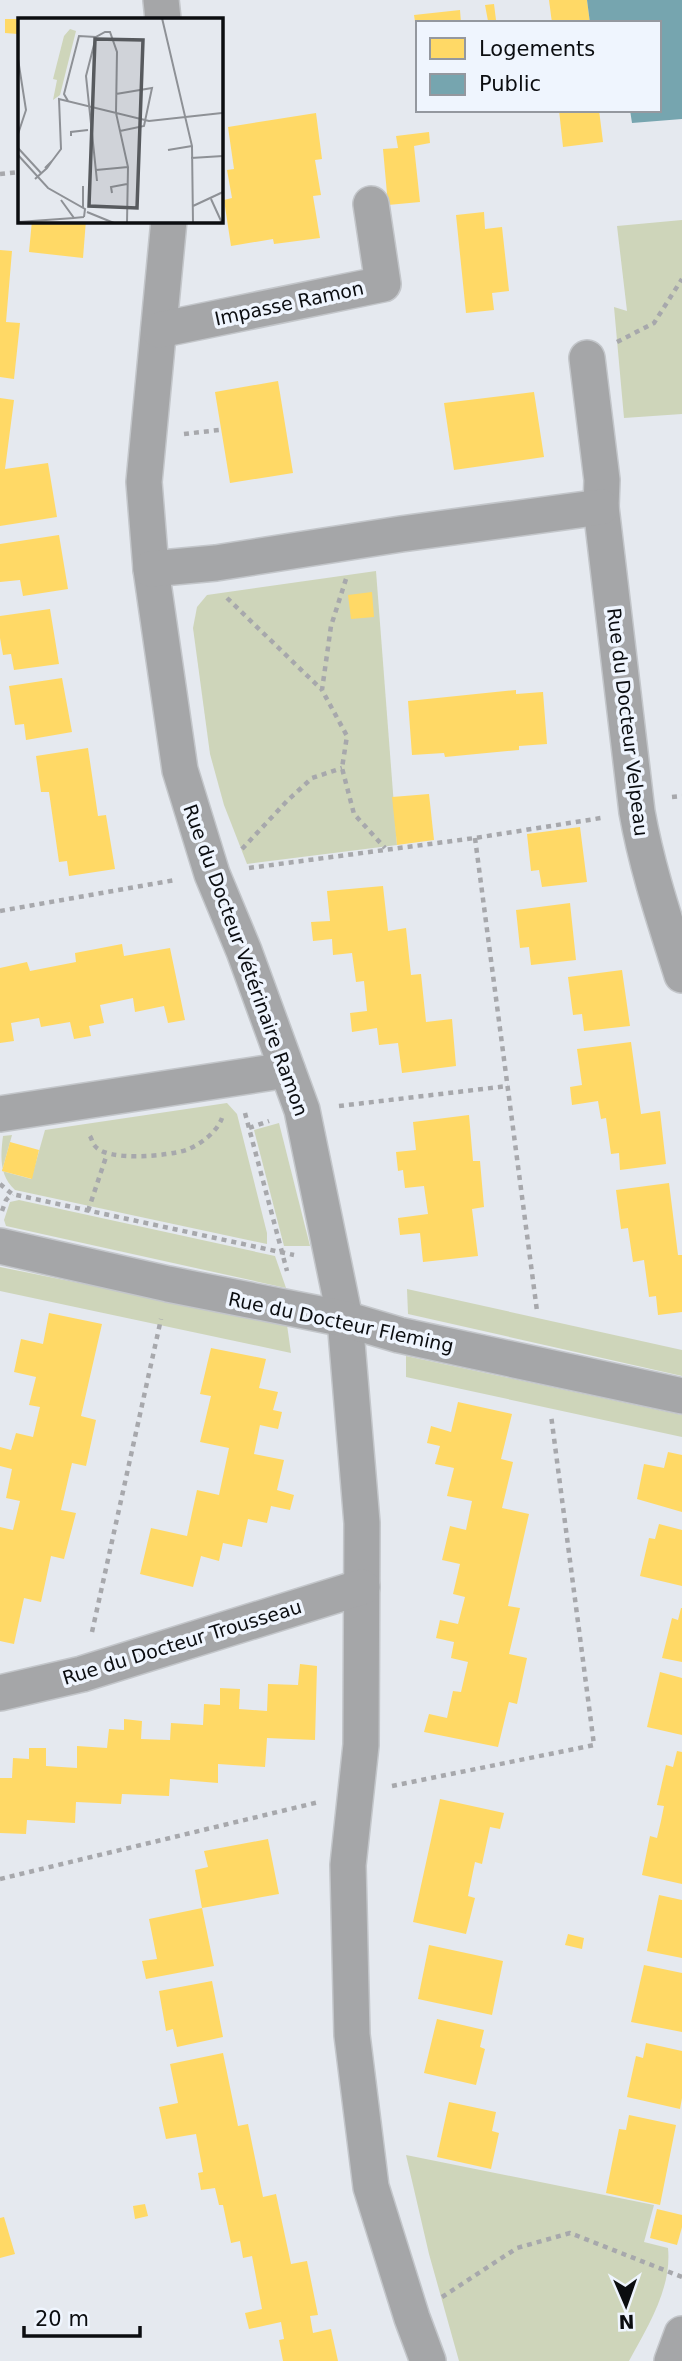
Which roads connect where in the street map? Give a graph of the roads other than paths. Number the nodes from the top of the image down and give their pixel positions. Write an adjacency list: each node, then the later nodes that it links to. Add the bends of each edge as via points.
1 (161, 0): 2 (street)
2 (163, 18)
3 (372, 204): 5 (street, Impasse Ramon, via 383,284)
4 (170, 222): 5 (street, Rue du Docteur Vétérinaire Ramon)
5 (159, 330): 8 (street, Rue du Docteur Vétérinaire Ramon, via 144,482)
6 (587, 358): 7 (street, Rue du Docteur Velpeau, via 602,480)
7 (601, 507): 8 (street); 9 (street, Rue du Docteur Velpeau, via 637,812)
8 (151, 569): 10 (street, Rue du Docteur Vétérinaire Ramon, via 180,770 212,874)
9 (682, 975)
10 (287, 1070): 11 (street); 13 (street, Rue du Docteur Vétérinaire Ramon, via 302,1110)
11 (0, 1114)
12 (0, 1247): 13 (street, Rue du Docteur Fleming)
13 (345, 1319): 14 (street, Rue du Docteur Fleming, via 399,1335); 15 (street, Rue du Docteur Vétérinaire Ramon, via 362,1522)
14 (682, 1396)
15 (362, 1587): 16 (street, Rue du Docteur Trousseau, via 82,1674); 18 (street, Rue du Docteur Vétérinaire Ramon, via 361,1745 348,1865 352,2035 371,2187)
16 (0, 1693)
17 (682, 2334): 19 (street)
18 (428, 2361)
19 (672, 2361)

